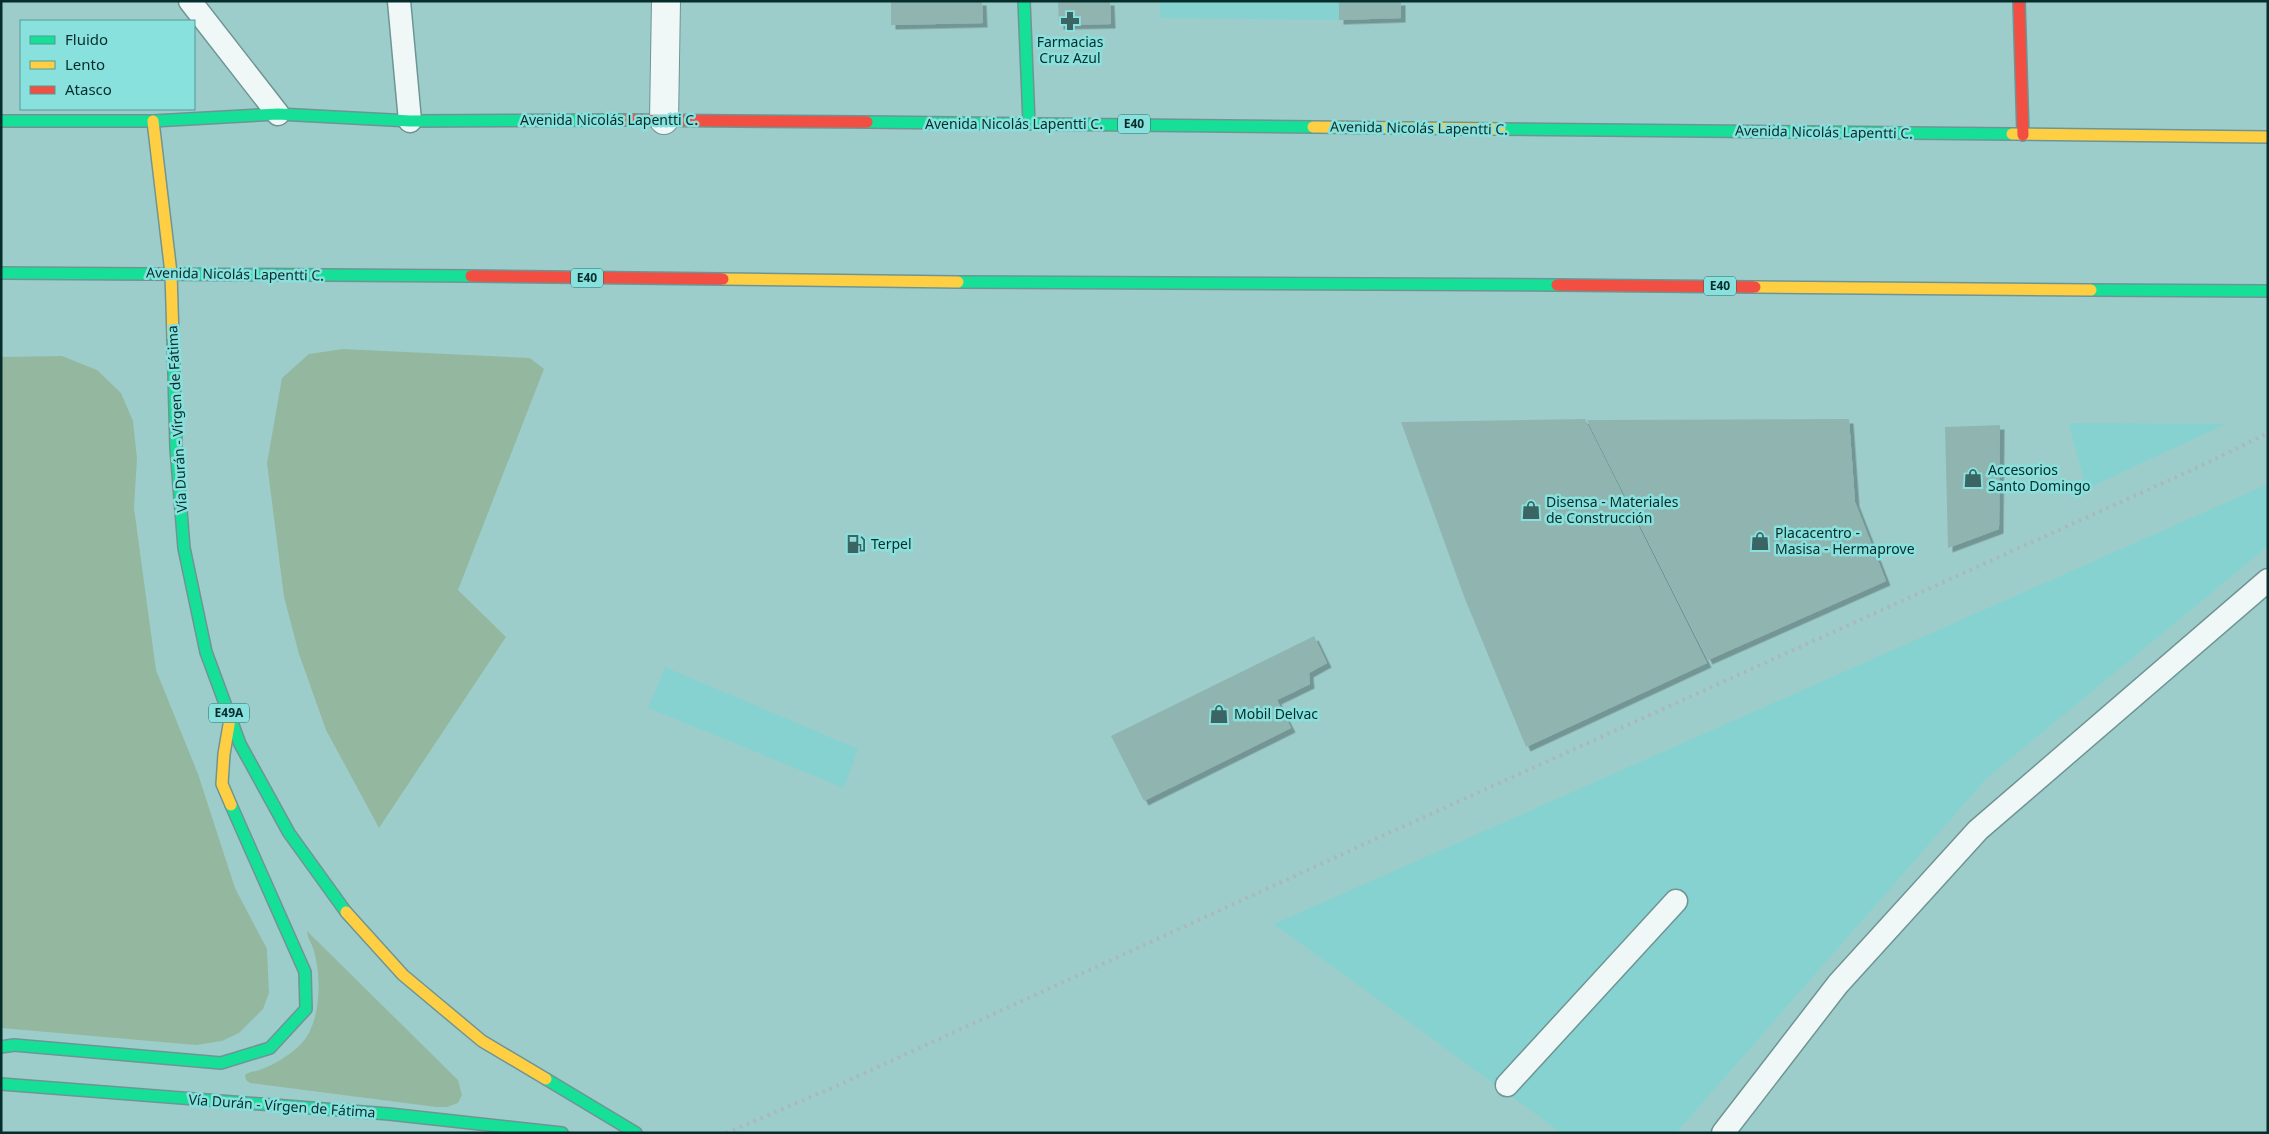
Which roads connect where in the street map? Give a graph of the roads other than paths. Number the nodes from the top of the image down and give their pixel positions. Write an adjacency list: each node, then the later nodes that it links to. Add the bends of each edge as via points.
1 (190, 1): 6 (lane)
2 (399, 1): 10 (lane)
3 (666, 1): 7 (street)
4 (1024, 1): 11 (main road)
5 (2019, 1): 12 (main road)
6 (278, 114): 9 (main road, Avenida Nicolás Lapentti C. / E40); 10 (main road, Avenida Nicolás Lapentti C. / E40)
7 (664, 120): 10 (main road, Avenida Nicolás Lapentti C. / E40); 11 (main road, Avenida Nicolás Lapentti C. / E40)
8 (1, 121): 9 (main road, Avenida Nicolás Lapentti C. / E40)
9 (153, 121): 15 (main road, Vía Durán - Vírgen de Fátima / E49A)
10 (410, 121)
11 (1029, 123): 12 (main road, Avenida Nicolás Lapentti C. / E40)
12 (2024, 135): 13 (main road, Avenida Nicolás Lapentti C. / E40)
13 (2268, 137)
14 (1, 273): 15 (main road, Avenida Nicolás Lapentti C. / E40)
15 (171, 273): 16 (main road, Avenida Nicolás Lapentti C. / E40, via 1112,284); 18 (main road, Vía Durán - Vírgen de Fátima / E49A, via 176,448 184,548 206,652)
16 (2268, 291)
17 (2268, 580): 25 (lane, via 1978,830 1838,984)
18 (230, 716): 20 (main road, via 222,784 305,972 306,1009 270,1048 221,1063 14,1045); 24 (main road, Vía Durán - Vírgen de Fátima / E49A, via 240,744 289,834 345,911 403,975 482,1041)
19 (1676, 901): 22 (lane)
20 (1, 1047)
21 (1, 1084): 23 (main road, Vía Durán - Vírgen de Fátima, via 389,1114)
22 (1507, 1086)
23 (562, 1133)
24 (636, 1133)
25 (1723, 1133)

